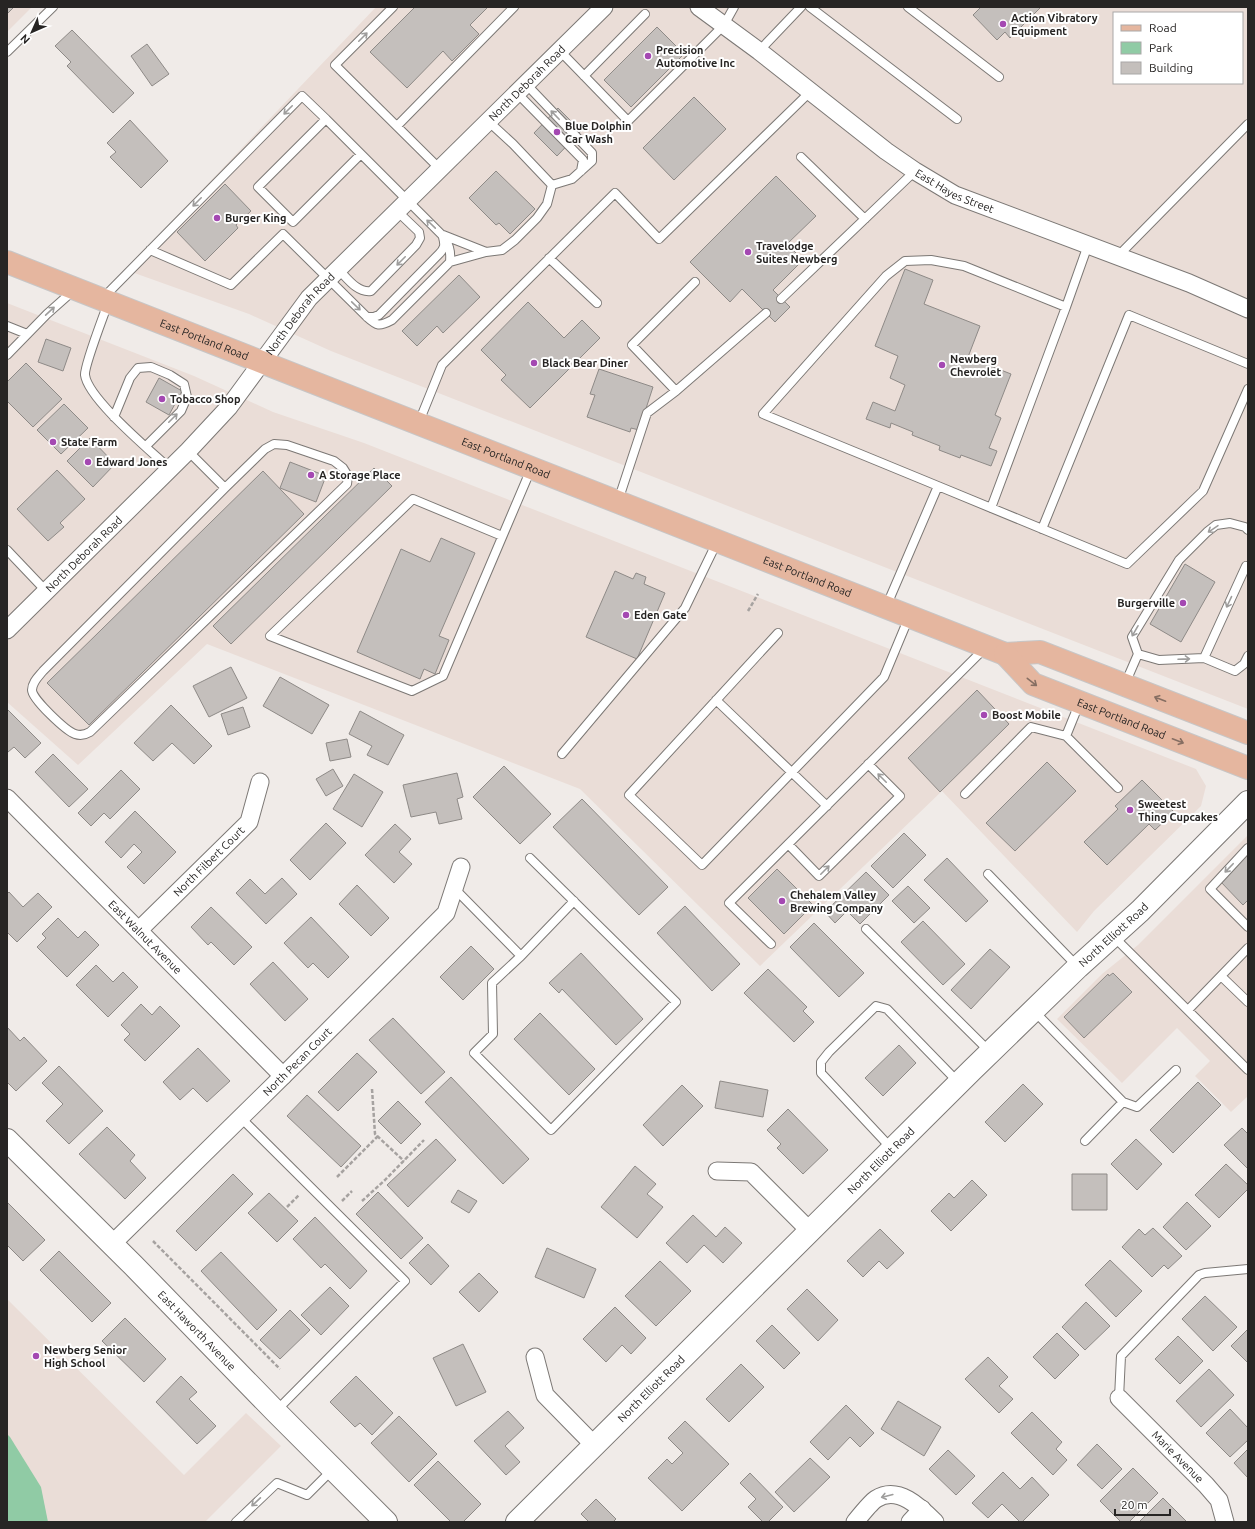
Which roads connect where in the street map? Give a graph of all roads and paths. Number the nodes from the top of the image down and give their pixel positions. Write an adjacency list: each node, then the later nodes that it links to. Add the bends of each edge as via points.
1 (53, 7): 14 (lane)
2 (393, 7): 23 (lane, one-way to 2, via 335,65)
3 (514, 7): 23 (lane)
4 (604, 7): 12 (street, North Deborah Road)
5 (699, 7): 11 (street, East Hayes Street)
6 (734, 7): 11 (lane)
7 (801, 7): 13 (lane)
8 (810, 7): 20 (lane)
9 (908, 7): 16 (lane)
10 (645, 14): 15 (lane)
11 (724, 25): 13 (street, East Hayes Street); 15 (lane, via 628,120)
12 (560, 51): 15 (lane); 17 (street, North Deborah Road)
13 (759, 51): 18 (street, East Hayes Street)
14 (7, 52)
15 (584, 76)
16 (999, 77)
17 (522, 88): 21 (street, North Deborah Road); 27 (lane, via 583,160); 27 (lane, one-way to 17, via 592,161 592,153)
18 (810, 91): 28 (street, East Hayes Street); 39 (lane, via 659,239 615,193)
19 (326, 119): 24 (lane); 32 (lane, via 258,187); 36 (lane, one-way to 36, via 302,96)
20 (957, 120)
21 (488, 121): 26 (street, North Deborah Road); 29 (lane)
22 (1248, 124): 38 (lane)
23 (397, 126): 26 (lane)
24 (361, 154): 30 (lane); 32 (lane)
25 (801, 157): 31 (lane)
26 (440, 169): 30 (street, North Deborah Road)
27 (581, 171): 29 (lane, via 572,179)
28 (915, 171): 31 (lane); 35 (street, East Hayes Street, via 955,195)
29 (552, 185): 37 (lane, via 547,204 537,218 502,250)
30 (403, 206): 34 (lane, one-way to 30); 42 (street, North Deborah Road); 42 (lane, one-way to 42, via 420,238 371,291 364,292)
31 (865, 219): 45 (lane)
32 (293, 222): 33 (lane)
33 (283, 234): 36 (lane, via 231,285); 42 (lane)
34 (442, 234): 37 (lane); 41 (lane, via 449,245); 51 (lane, via 444,250 379,315)
35 (1088, 245): 38 (street, East Hayes Street); 48 (lane)
36 (150, 250): 46 (lane)
37 (486, 252): 41 (lane)
38 (1118, 256): 49 (street, East Hayes Street)
39 (549, 258): 47 (lane); 60 (lane, via 442,365)
40 (7, 262): 44 (main road, East Portland Road)
41 (450, 262): 51 (lane, via 392,320 383,325 376,325)
42 (334, 274): 51 (lane, one-way to 51); 55 (street, North Deborah Road, via 309,298)
43 (695, 282): 58 (lane, via 632,345)
44 (74, 289): 46 (main road, East Portland Road); 53 (lane, one-way to 44)
45 (781, 299)
46 (105, 301): 55 (main road, East Portland Road); 59 (lane, via 84,374 88,387)
47 (597, 302)
48 (1066, 307): 65 (lane, via 964,266 931,260 905,261 886,276 763,414); 68 (lane)
49 (1248, 309)
50 (766, 313): 58 (lane)
51 (367, 317)
52 (7, 326): 53 (lane)
53 (27, 334): 54 (lane)
54 (7, 355)
55 (262, 362): 60 (main road, East Portland Road); 62 (street, North Deborah Road, via 229,407)
56 (1248, 364): 69 (lane, via 1129,315)
57 (1248, 389): 69 (lane, via 1203,491 1127,564)
58 (676, 391): 67 (lane, via 647,413)
59 (114, 417): 61 (lane); 61 (lane, one-way to 59, via 181,411 187,397 184,384 151,367 138,368 130,378)
60 (418, 423): 63 (main road, East Portland Road)
61 (146, 446): 64 (lane)
62 (188, 451): 64 (street, North Deborah Road); 66 (lane)
63 (531, 468): 67 (main road, East Portland Road); 71 (lane)
64 (170, 469): 75 (street, North Deborah Road)
65 (938, 486): 68 (lane); 77 (lane)
66 (225, 488): 66 (lane, via 35,681 32,690 34,698 67,731 84,736 90,732 347,484 348,476 334,461 287,445 274,444 265,449)
67 (617, 502): 72 (main road, East Portland Road)
68 (991, 508): 69 (lane)
69 (1042, 529)
70 (1248, 530): 83 (lane, one-way to 83, via 1230,523 1216,525 1178,560 1132,637)
71 (502, 536): 71 (lane, via 443,676 412,691 270,636 413,499)
72 (718, 541): 77 (main road, East Portland Road); 91 (lane, via 685,608)
73 (7, 550): 75 (lane)
74 (1247, 567): 85 (lane, one-way to 85)
75 (46, 591): 80 (street, North Deborah Road)
76 (758, 594): 78 (path)
77 (886, 608): 79 (main road, East Portland Road)
78 (748, 610)
79 (909, 616): 82 (main road, East Portland Road); 94 (lane, via 884,677)
80 (7, 630)
81 (778, 633): 87 (lane)
82 (996, 651): 86 (main road, East Portland Road, via 1040,652); 88 (main road, East Portland Road, one-way to 88, via 1033,684); 92 (lane)
83 (1138, 654): 85 (lane, one-way to 85, via 1158,660); 86 (lane)
84 (1248, 656): 85 (lane, via 1244,664 1235,671)
85 (1204, 658)
86 (1124, 685): 89 (main road, East Portland Road, one-way to 86)
87 (716, 700): 94 (lane); 94 (lane, via 629,795 702,865)
88 (1079, 702): 90 (lane); 93 (main road, East Portland Road, one-way to 93)
89 (1248, 733)
90 (1066, 736): 96 (lane); 97 (lane, via 1031,727)
91 (562, 754)
92 (868, 764): 100 (lane); 101 (lane, one-way to 92, via 819,876 894,802 900,796)
93 (1248, 768)
94 (792, 772): 100 (lane)
95 (260, 782): 110 (street, North Filbert Court, via 249,822)
96 (1118, 788)
97 (965, 794)
98 (7, 798): 110 (street, East Walnut Avenue)
99 (1248, 802): 111 (street, North Elliott Road)
100 (827, 806): 101 (lane)
101 (788, 844): 112 (lane, via 729,903)
102 (1248, 848): 108 (lane, one-way to 108, via 1210,889)
103 (530, 858): 107 (lane)
104 (461, 867): 106 (street, North Pecan Court)
105 (988, 874): 115 (lane)
106 (454, 888): 114 (lane); 123 (street, North Pecan Court, via 446,913)
107 (574, 901): 114 (lane); 114 (lane, via 676,1002 551,1130 474,1053 493,1034 492,983)
108 (1248, 927)
109 (866, 929): 120 (lane)
110 (139, 930): 123 (street, East Walnut Avenue)
111 (1113, 936): 115 (street, North Elliott Road); 119 (lane)
112 (771, 944)
113 (1248, 948): 116 (lane)
114 (521, 956)
115 (1078, 967): 118 (street, North Elliott Road)
116 (1221, 976): 117 (lane); 119 (lane)
117 (1248, 1002)
118 (1033, 1010): 120 (street, North Elliott Road); 126 (lane)
119 (1188, 1010): 122 (lane)
120 (990, 1052): 124 (street, North Elliott Road)
121 (1176, 1070): 126 (lane, via 1137,1107)
122 (1248, 1070)
123 (283, 1076): 127 (street, North Pecan Court)
124 (959, 1083): 132 (street, North Elliott Road); 132 (lane, via 887,1009 876,1006 829,1052 821,1062 821,1073)
125 (372, 1089): 128 (path)
126 (1123, 1102): 131 (lane)
127 (241, 1118): 143 (street, North Pecan Court); 148 (lane, via 405,1281)
128 (378, 1136): 133 (path); 135 (path)
129 (7, 1140): 143 (street, East Haworth Avenue)
130 (424, 1140): 133 (path)
131 (1085, 1141)
132 (892, 1149): 141 (street, North Elliott Road)
133 (404, 1162): 138 (path)
134 (717, 1171): 141 (street, via 751,1172)
135 (337, 1177)
136 (352, 1191): 139 (path)
137 (300, 1194): 140 (path)
138 (362, 1201)
139 (339, 1204)
140 (287, 1207)
141 (810, 1231): 149 (street, North Elliott Road)
142 (153, 1241): 146 (path)
143 (112, 1244): 148 (street, East Haworth Avenue)
144 (1248, 1269): 147 (lane, via 1199,1275 1121,1356)
145 (534, 1357): 149 (street, via 545,1395)
146 (280, 1369)
147 (1119, 1398): 158 (street, Marie Avenue, via 1219,1500)
148 (276, 1412): 150 (street, East Haworth Avenue)
149 (594, 1445): 154 (street, North Elliott Road)
150 (333, 1469): 152 (lane, one-way to 152, via 307,1495 277,1483); 153 (street, East Haworth Avenue)
151 (922, 1509): 155 (street, one-way to 155, via 908,1499 893,1494 876,1499); 156 (street); 157 (street)
152 (236, 1522)
153 (386, 1522)
154 (517, 1522)
155 (855, 1522)
156 (910, 1522)
157 (935, 1522)
158 (1225, 1522)

